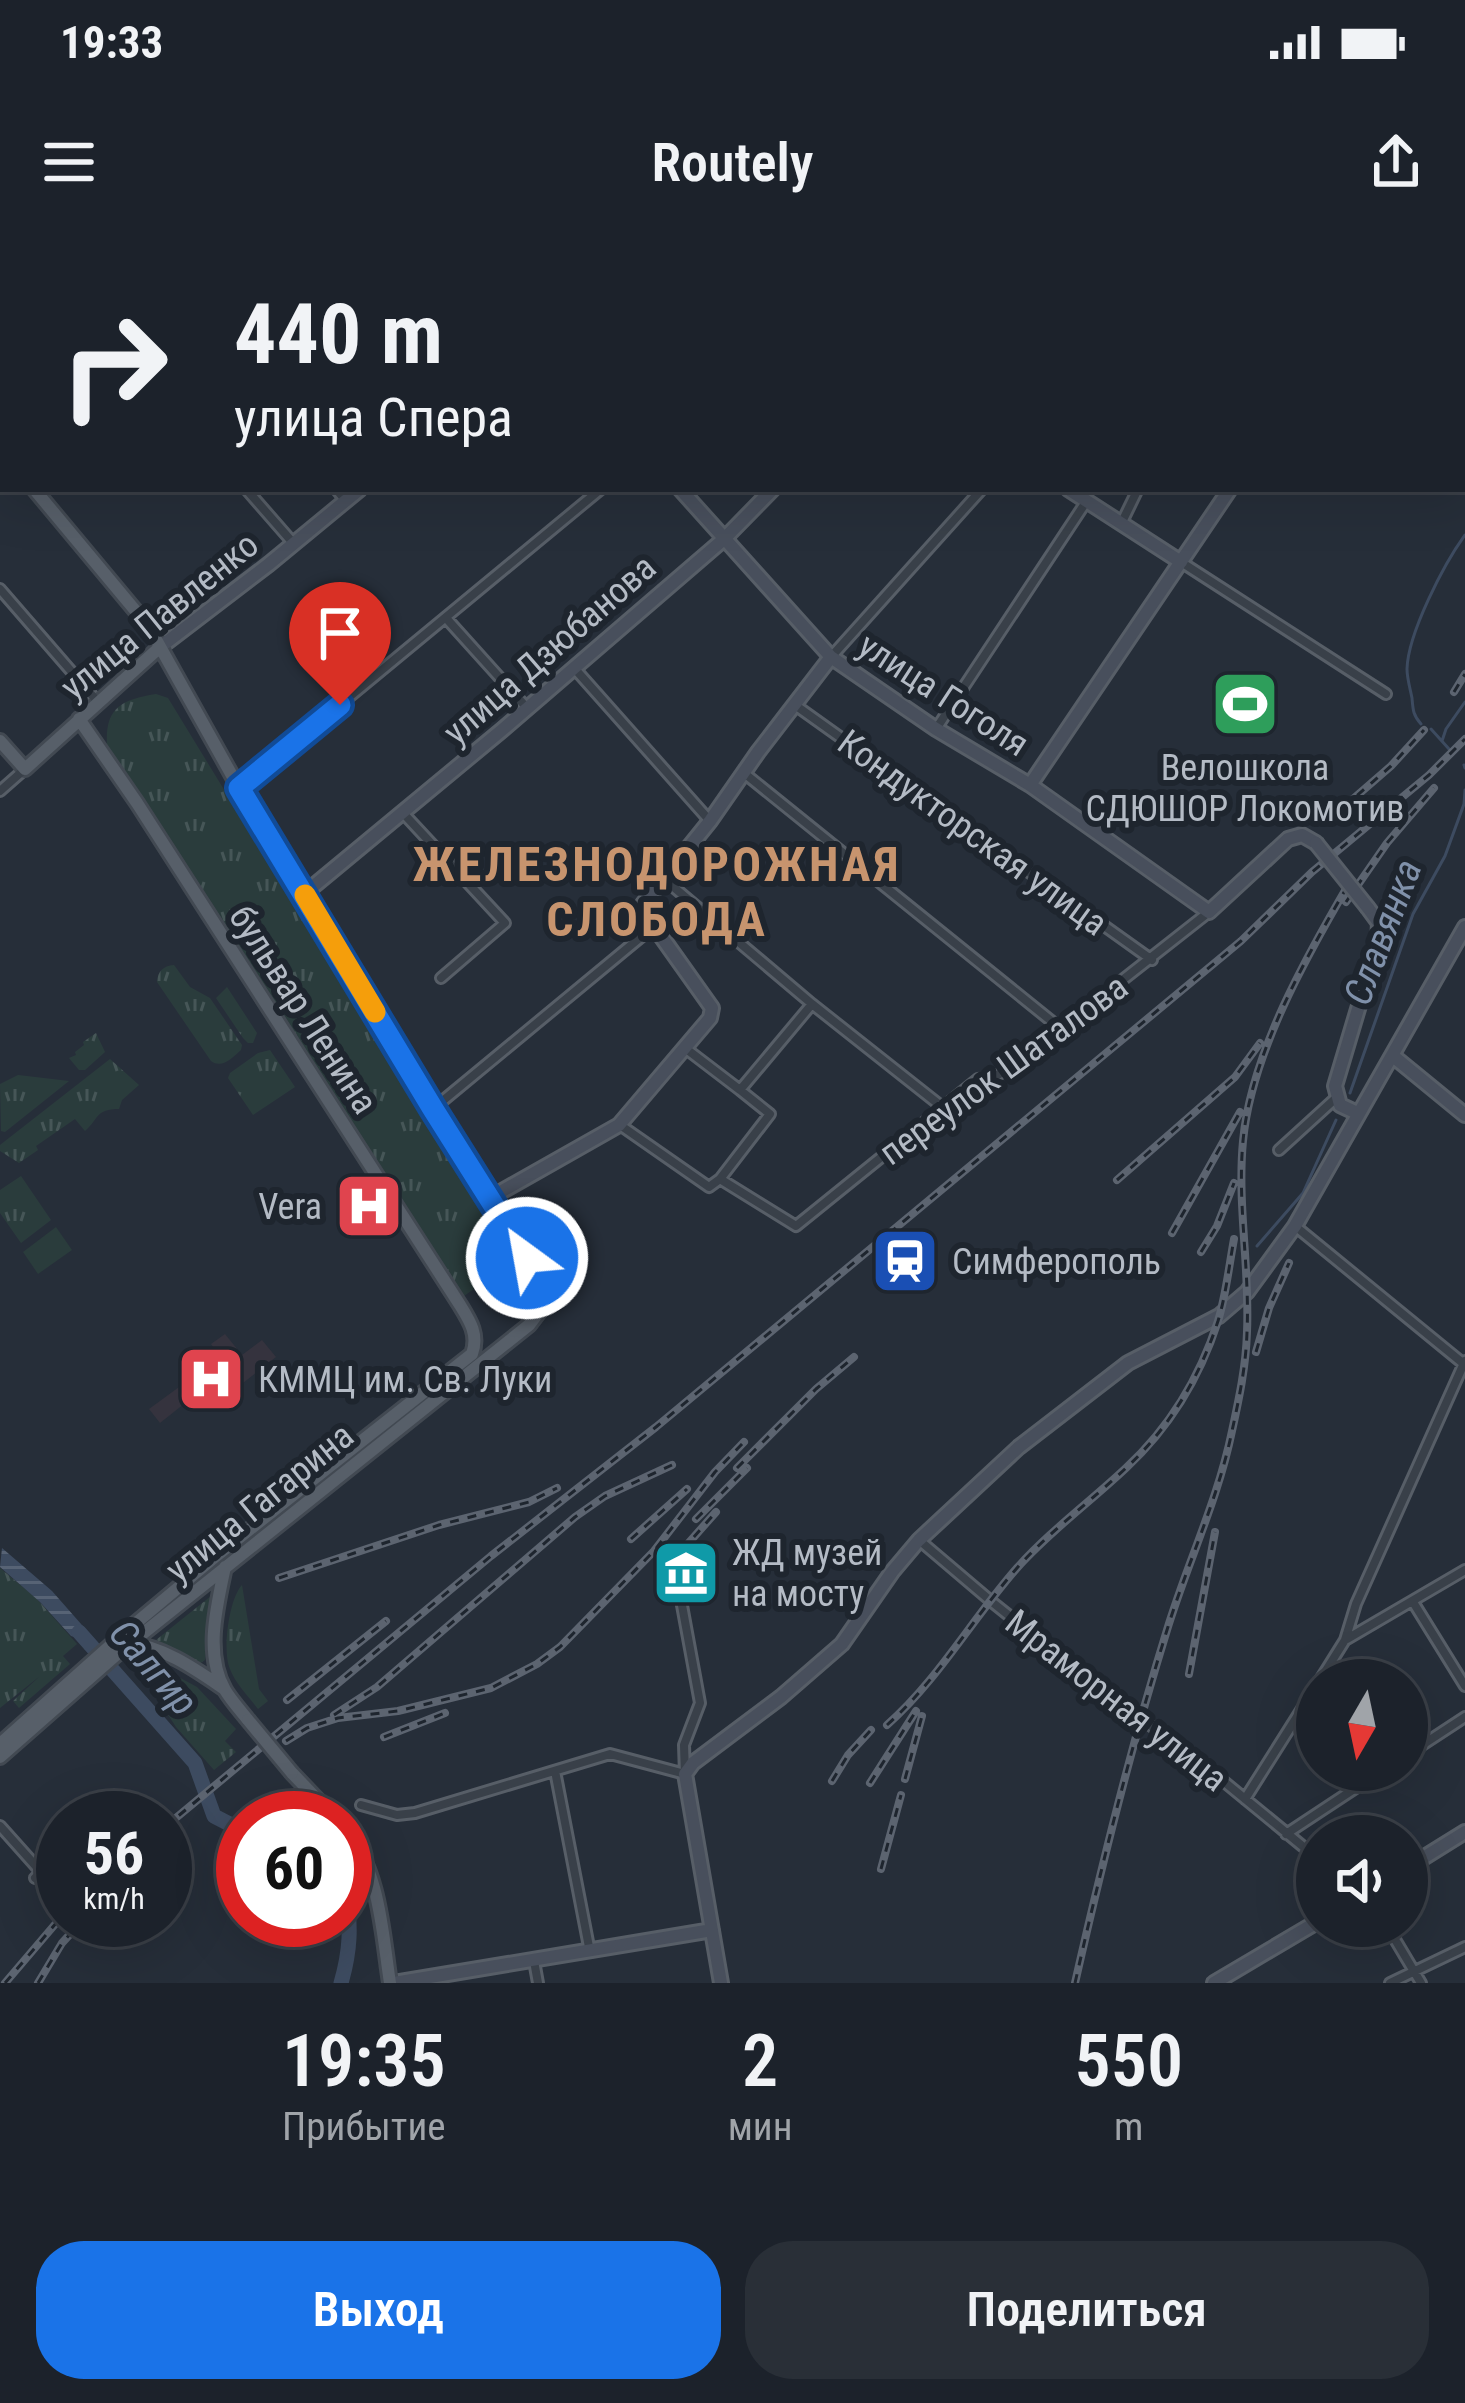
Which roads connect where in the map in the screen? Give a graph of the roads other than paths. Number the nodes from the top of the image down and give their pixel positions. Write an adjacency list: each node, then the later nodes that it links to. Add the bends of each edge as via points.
1 (36, 492): 20 (main road, бульвар Ленина)
2 (249, 492): 16 (street)
3 (338, 492): 12 (street)
4 (356, 492): 12 (main road, улица Павленко)
5 (598, 492): 19 (street)
6 (683, 492): 15 (main road, улица Гоголя)
7 (770, 492): 15 (main road, улица Дзюбанова)
8 (979, 492): 21 (street)
9 (1073, 492): 13 (main road)
10 (1136, 492): 14 (street)
11 (1228, 492): 17 (main road)
12 (346, 501): 16 (main road, улица Павленко)
13 (1087, 501): 14 (main road); 28 (street)
14 (1121, 523): 17 (main road)
15 (724, 538): 21 (main road, улица Гоголя); 22 (main road, улица Дзюбанова)
16 (294, 544): 20 (main road, улица Павленко)
17 (1181, 562): 23 (street); 32 (main road)
18 (0, 589): 24 (street)
19 (446, 618): 26 (street); 33 (street)
20 (159, 648): 24 (main road, улица Павленко); 33 (main road, бульвар Ленина)
21 (831, 656): 25 (main road); 28 (main road, улица Гоголя)
22 (574, 668): 26 (main road, улица Дзюбанова); 36 (street)
23 (1386, 694)
24 (97, 701): 27 (main road, улица Павленко)
25 (794, 704): 31 (main road); 42 (street, Кондукторская улица)
26 (527, 708): 35 (main road, улица Дзюбанова)
27 (79, 719): 30 (main road, улица Павленко); 60 (main road, бульвар Ленина)
28 (936, 729): 32 (main road, улица Гоголя)
29 (0, 741): 30 (main road)
30 (25, 770): 34 (street, улица Павленко)
31 (744, 773): 36 (main road); 45 (street)
32 (1030, 784): 39 (main road, улица Гоголя)
33 (239, 788): 38 (main road, бульвар Ленина)
34 (0, 791)
35 (403, 813): 38 (main road, улица Дзюбанова); 43 (street, via 505,923)
36 (710, 821): 37 (main road)
37 (662, 877): 40 (main road, via 643,904); 44 (street)
38 (304, 894): 51 (main road, бульвар Ленина)
39 (1209, 912): 42 (street, переулок Шаталова); 49 (main road, bridge, via 1301,835 1369,908 1378,942)
40 (655, 926): 46 (main road, via 712,1008); 51 (street)
41 (1465, 927): 47 (main road)
42 (1152, 959): 45 (street, переулок Шаталова)
43 (441, 978)
44 (812, 1004): 48 (street); 50 (street)
45 (1060, 1029): 50 (street, переулок Шаталова)
46 (684, 1047): 48 (street); 54 (main road)
47 (1393, 1055): 52 (main road); 53 (main road)
48 (740, 1090): 56 (street, via 770,1116)
49 (1336, 1098): 52 (main road); 55 (street)
50 (941, 1106): 56 (street, переулок Шаталова, via 796,1226)
51 (433, 1109): 57 (main road, бульвар Ленина)
52 (1357, 1113): 58 (main road)
53 (1465, 1115)
54 (619, 1125): 56 (street, via 710,1187); 57 (main road)
55 (1279, 1150)
56 (720, 1179)
57 (490, 1198): 59 (main road, бульвар Ленина)
58 (1295, 1226): 61 (street); 62 (main road, via 1219,1316 1128,1363 1019,1447)
59 (542, 1289): 64 (main road, улица Гагарина, via 542,1308 529,1325)
60 (474, 1333): 63 (main road, улица Гагарина, via 472,1354)
61 (1464, 1363): 68 (street)
62 (920, 1540): 81 (main road, via 842,1644); 84 (street, Мраморная улица)
63 (232, 1543): 64 (main road); 70 (main road, улица Гагарина)
64 (225, 1570): 69 (main road, улица Гагарина); 74 (main road, via 213,1649)
65 (1465, 1570): 67 (street)
66 (679, 1588): 81 (street, via 700,1703 683,1745)
67 (1412, 1602): 68 (street); 73 (street)
68 (1345, 1640): 71 (street)
69 (132, 1643): 70 (main road, улица Гагарина); 74 (main road)
70 (116, 1649): 72 (main road, улица Гагарина)
71 (1333, 1659)
72 (90, 1671): 78 (main road, улица Гагарина); 79 (main road, улица Гагарина)
73 (1465, 1686)
74 (224, 1689): 82 (main road, bridge)
75 (1296, 1717): 84 (street)
76 (1465, 1717): 77 (street)
77 (1428, 1741)
78 (0, 1744)
79 (0, 1757)
80 (555, 1772): 81 (street, via 610,1754); 85 (street, via 415,1813); 97 (street)
81 (685, 1774): 93 (main road)
82 (309, 1791)
83 (1351, 1791): 88 (street)
84 (1245, 1799): 88 (street, Мраморная улица)
85 (372, 1808)
86 (0, 1826): 91 (street)
87 (1465, 1832): 90 (main road)
88 (1286, 1834): 89 (street, Мраморная улица)
89 (1296, 1842)
90 (1428, 1855)
91 (36, 1872)
92 (372, 1878): 100 (main road)
93 (712, 1930): 97 (main road); 102 (main road)
94 (1296, 1934): 103 (main road)
95 (1401, 1947): 99 (street)
96 (1465, 1947): 99 (street)
97 (590, 1952): 98 (main road)
98 (534, 1960): 100 (main road); 101 (street)
99 (1415, 1971): 104 (street); 105 (street)
100 (392, 1983)
101 (538, 1983)
102 (721, 1983)
103 (1214, 1983)
104 (1390, 1983)
105 (1421, 1983)

